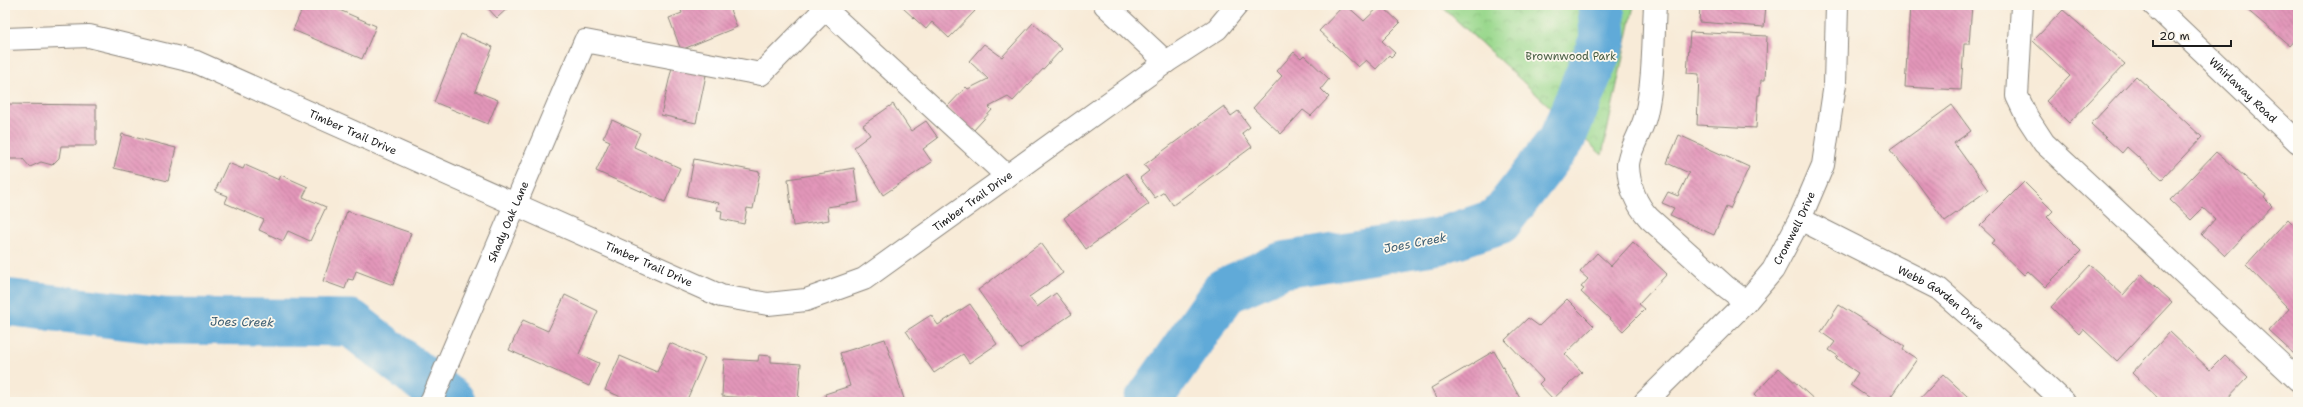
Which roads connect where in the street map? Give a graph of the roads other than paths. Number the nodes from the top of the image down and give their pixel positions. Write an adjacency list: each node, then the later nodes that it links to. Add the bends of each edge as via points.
1 (1105, 5): 9 (street)
2 (1237, 5): 9 (street, Timber Trail Drive, via 1217,29)
3 (1655, 5): 14 (street, via 1647,108 1628,164 1637,206)
4 (1837, 5): 13 (street, Cromwell Drive, via 1834,84 1823,165)
5 (2022, 5): 15 (street, via 2017,96 2027,118 2044,143)
6 (2154, 5): 10 (street, Whirlaway Road)
7 (823, 7): 11 (street); 12 (street, Shady Oak Lane, via 761,74 585,41)
8 (5, 39): 12 (street, Timber Trail Drive, via 89,36 196,62)
9 (1166, 62): 11 (street, Timber Trail Drive)
10 (2298, 142)
11 (1007, 176): 12 (street, Timber Trail Drive, via 864,278 806,300 768,304 721,296)
12 (515, 204): 16 (street, Shady Oak Lane)
13 (1800, 219): 14 (street, Cromwell Drive, via 1773,270); 18 (street, Webb Garden Drive, via 1939,289)
14 (1746, 302): 17 (street, Cromwell Drive)
15 (2298, 380)
16 (431, 402)
17 (1645, 402)
18 (2064, 402)

